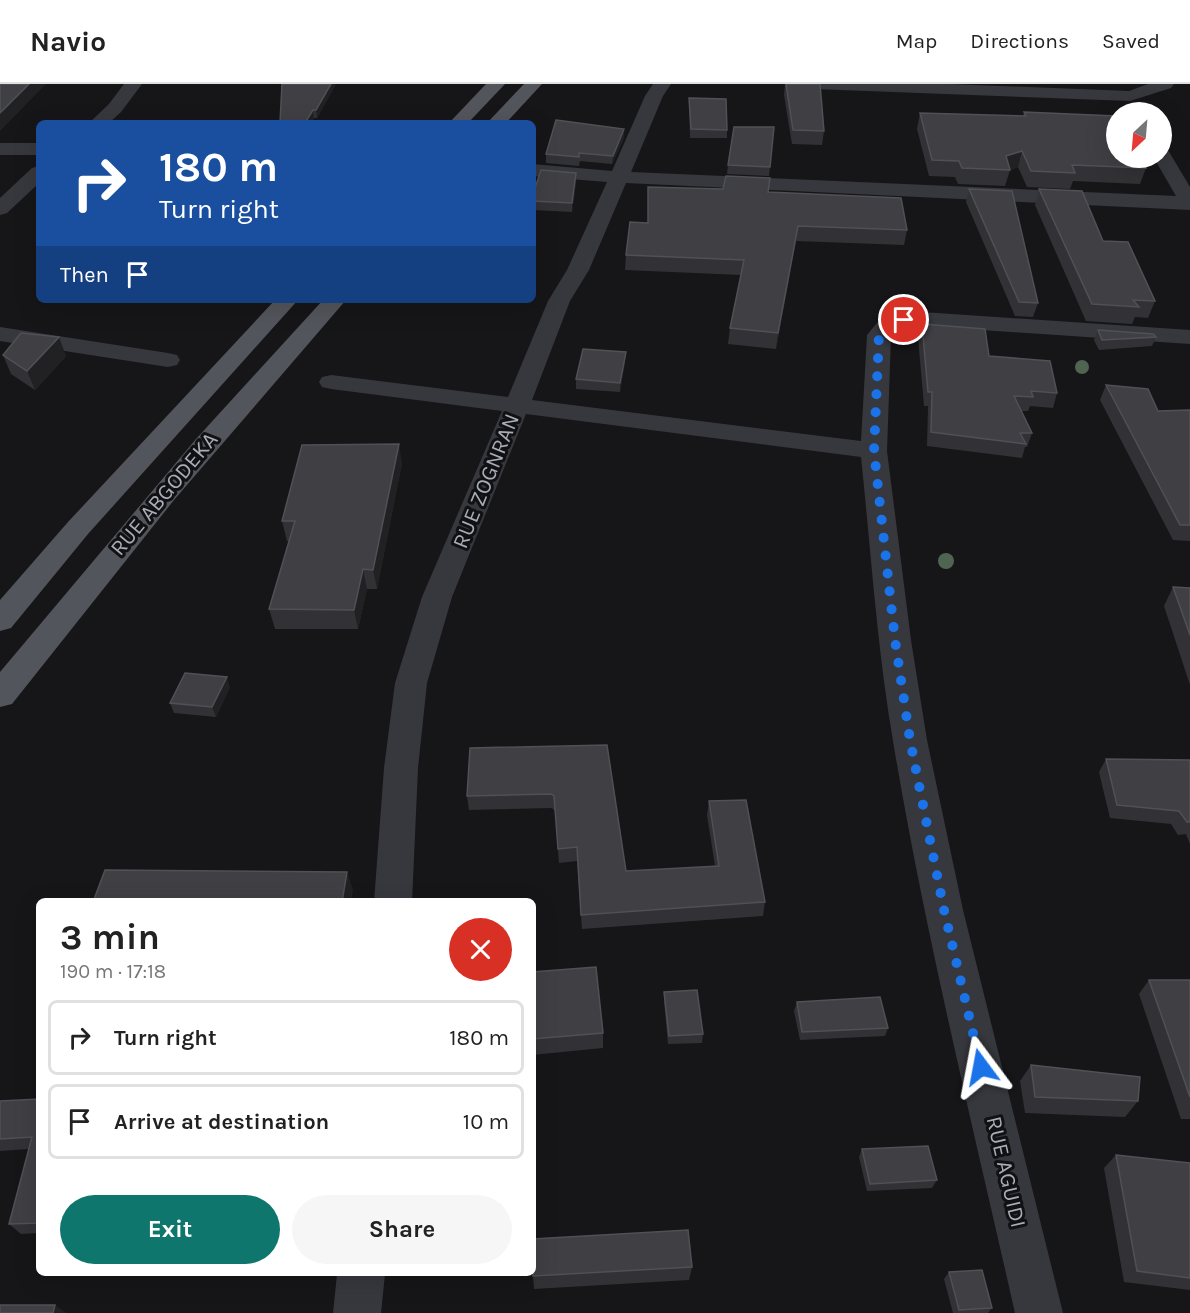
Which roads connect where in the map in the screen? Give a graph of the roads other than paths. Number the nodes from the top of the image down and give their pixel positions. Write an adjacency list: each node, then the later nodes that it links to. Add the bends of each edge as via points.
1 (133, 84): 9 (street)
2 (496, 84): 10 (main road)
3 (533, 84): 11 (main road)
4 (662, 84): 17 (street, RUE ZOGNRAN)
5 (814, 84): 7 (street)
6 (1165, 84): 8 (street)
7 (854, 85): 8 (street)
8 (1126, 90)
9 (101, 120)
10 (461, 120)
11 (499, 120)
12 (0, 148): 13 (street)
13 (36, 149)
14 (1172, 168): 18 (street)
15 (536, 170): 17 (street)
16 (36, 175): 20 (street)
17 (619, 177): 19 (street); 27 (street, RUE ZOGNRAN, via 578,270 559,301)
18 (1184, 183): 19 (street)
19 (1190, 203)
20 (0, 209)
21 (284, 303): 29 (main road, RUE ABGODEKA, via 78,528)
22 (332, 303): 30 (main road, RUE ABGODEKA, via 267,372 161,497)
23 (0, 334): 25 (street)
24 (1190, 337): 28 (street, RUE AGUIDI, via 922,319 888,324 879,335)
25 (168, 360)
26 (331, 382): 27 (street)
27 (518, 404): 28 (street); 31 (street, RUE ZOGNRAN, via 437,597 411,683 400,779)
28 (874, 451): 34 (street, RUE AGUIDI, via 895,640 915,762 944,910)
29 (0, 620)
30 (0, 695)
31 (393, 898)
32 (361, 1276): 33 (street)
33 (357, 1313)
34 (1039, 1313)

